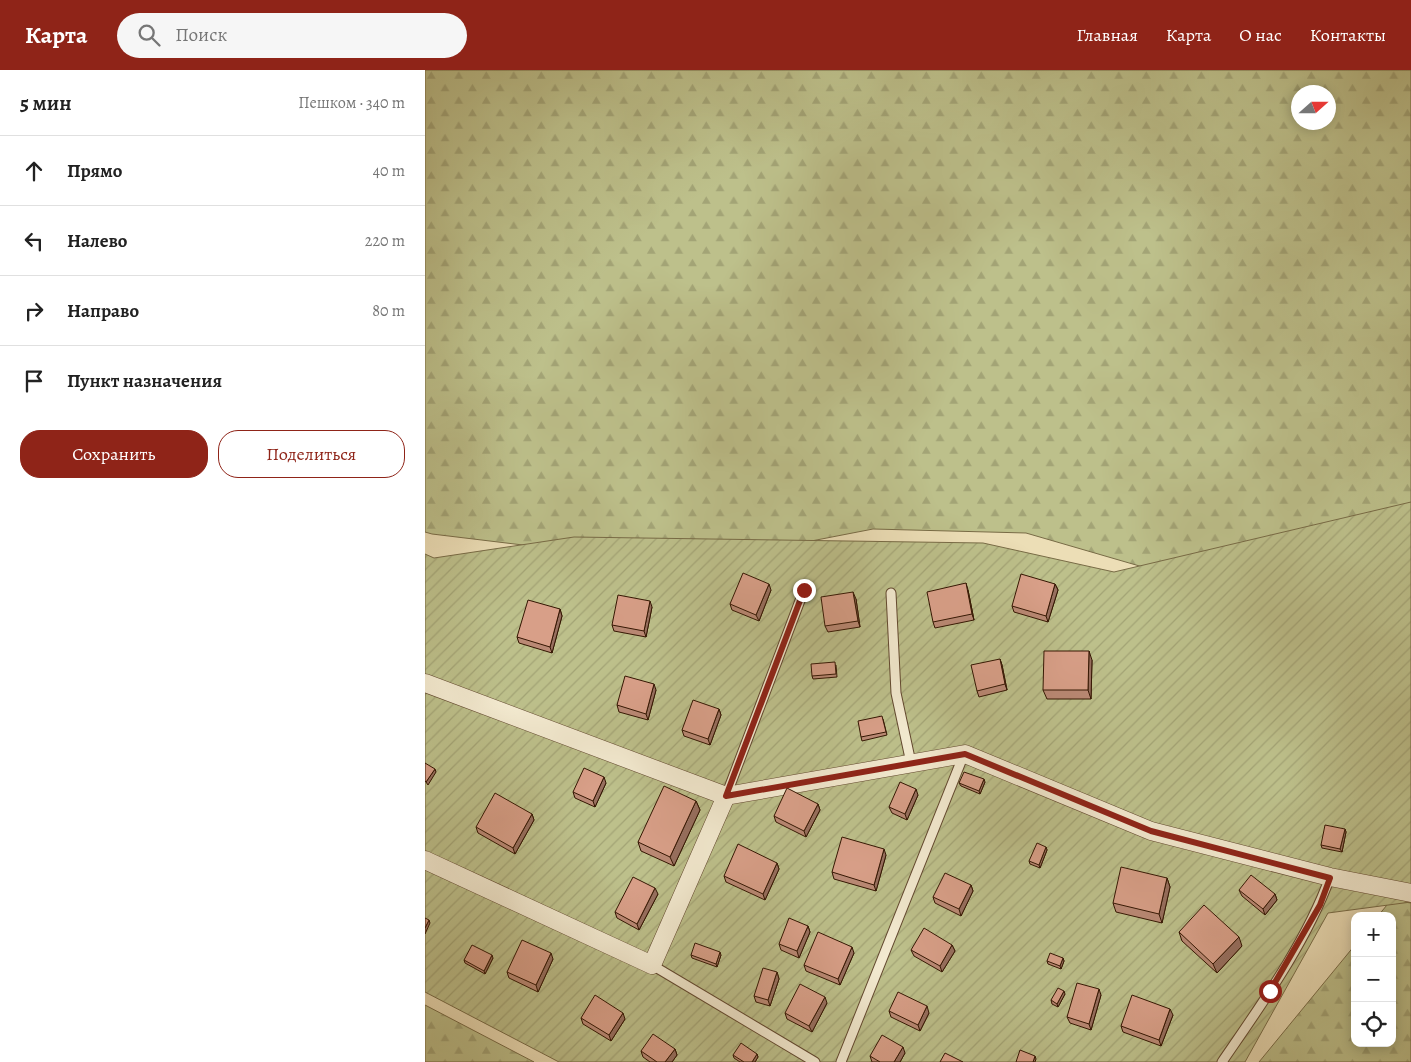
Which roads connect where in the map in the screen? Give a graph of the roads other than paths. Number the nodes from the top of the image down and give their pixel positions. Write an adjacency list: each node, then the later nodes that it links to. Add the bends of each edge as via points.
1 (804, 590): 6 (lane)
2 (891, 593): 5 (lane, via 896,694)
3 (425, 682): 6 (street)
4 (965, 754): 5 (street); 8 (street, via 1151,831); 12 (lane)
5 (911, 763): 6 (street)
6 (726, 796): 10 (street)
7 (425, 860): 10 (street)
8 (1330, 878): 9 (street); 13 (lane, via 1320,905 1275,982)
9 (1411, 893)
10 (652, 965): 11 (lane)
11 (815, 1062)
12 (841, 1062)
13 (1222, 1062)

